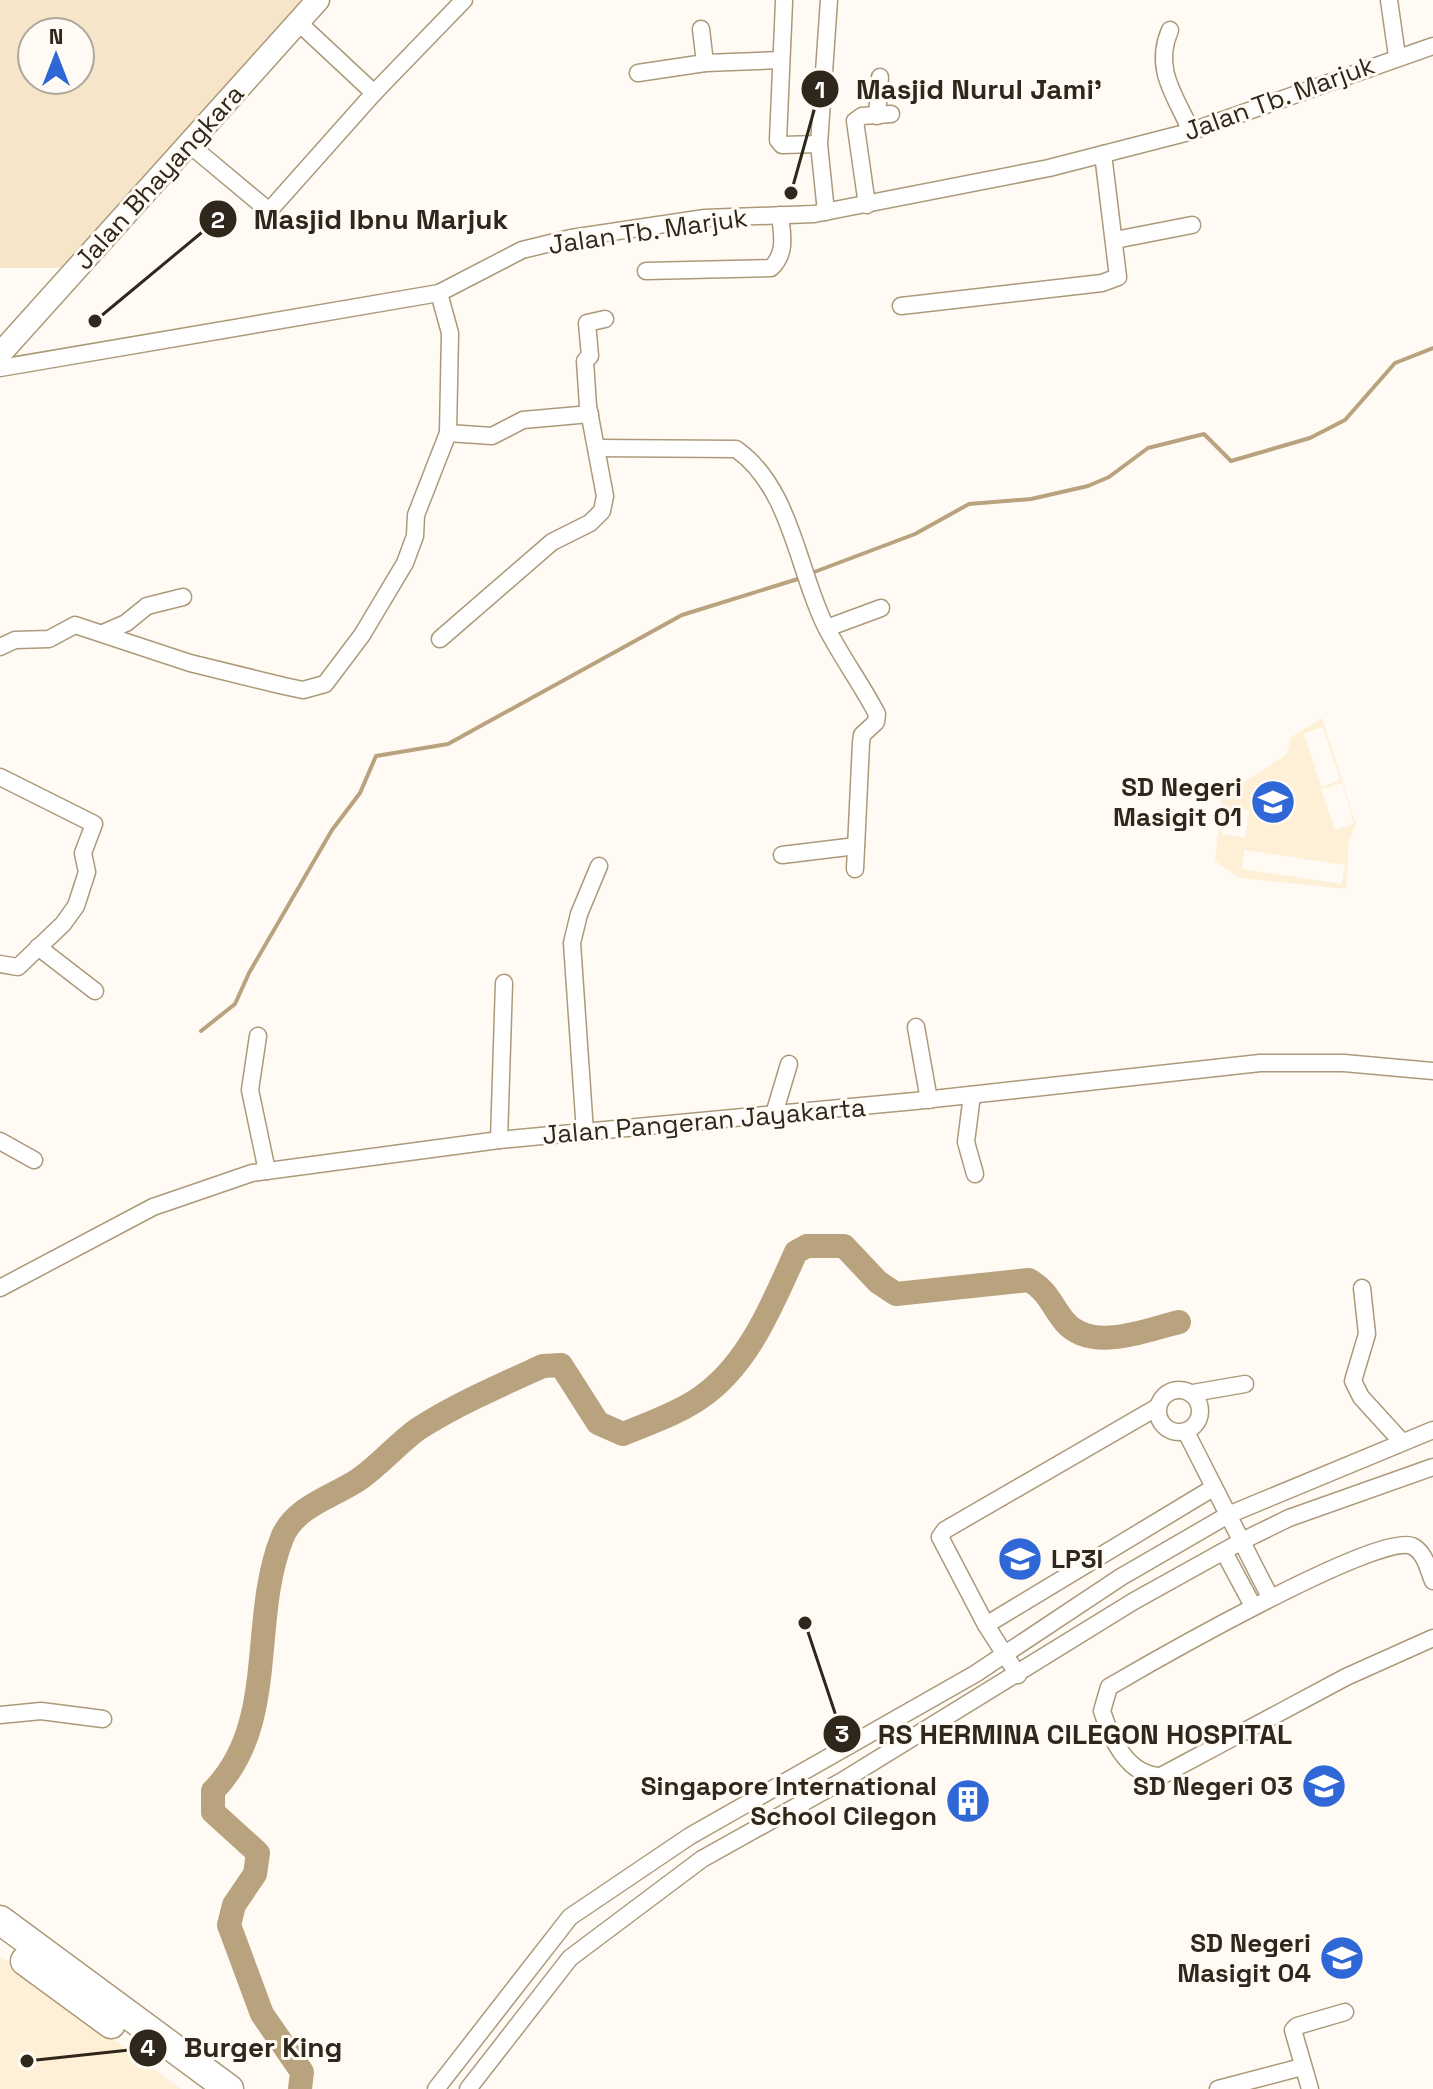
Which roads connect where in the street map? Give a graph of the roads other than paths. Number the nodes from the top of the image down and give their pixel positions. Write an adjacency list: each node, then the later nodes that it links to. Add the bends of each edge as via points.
1 (318, 0): 6 (street, Jalan Bhayangkara)
2 (464, 0): 15 (street)
3 (829, 0): 17 (street)
4 (1389, 0): 10 (street)
5 (784, 2): 11 (street)
6 (298, 22): 15 (street); 18 (street, Jalan Bhayangkara)
7 (701, 29): 12 (street)
8 (1170, 30): 16 (street, via 1162,50 1164,71)
9 (1433, 46): 10 (street, Jalan Tb. Marjuk)
10 (1397, 56): 16 (street, Jalan Tb. Marjuk)
11 (780, 60): 12 (street); 17 (street, via 778,140 782,145)
12 (705, 63): 13 (street)
13 (638, 73)
14 (880, 77): 20 (street, via 884,115 855,121)
15 (374, 93): 18 (street, via 269,211)
16 (1191, 131): 19 (street, Jalan Tb. Marjuk)
17 (819, 144): 21 (street)
18 (190, 145): 29 (street, Jalan Bhayangkara)
19 (1103, 154): 20 (street, Jalan Tb. Marjuk); 24 (street)
20 (867, 205): 21 (street, Jalan Tb. Marjuk)
21 (826, 212): 22 (street, Jalan Tb. Marjuk)
22 (780, 215): 25 (street, via 783,247 771,268); 26 (street, Jalan Tb. Marjuk, via 705,218 540,244)
23 (1192, 225): 24 (street)
24 (1115, 240): 27 (street, via 1119,270 1111,281)
25 (646, 271)
26 (439, 293): 30 (street, Jalan Tb. Marjuk); 32 (street, via 450,333)
27 (901, 306)
28 (605, 319): 31 (street, via 587,323)
29 (0, 354)
30 (0, 368)
31 (590, 414): 32 (street, via 523,420 492,436); 33 (street)
32 (448, 433): 37 (street, via 416,515 405,563 325,684 303,690 284,686 190,663)
33 (597, 448): 36 (street, via 736,449 748,458 782,509); 38 (street, via 605,496 602,511 552,542)
34 (183, 597): 37 (street, via 147,606)
35 (881, 608): 36 (street)
36 (827, 628): 41 (street, via 878,718 862,735)
37 (103, 633): 39 (street, via 75,625 49,639 15,640)
38 (440, 639)
39 (0, 647)
40 (0, 777): 45 (street, via 94,824 83,853 83,890 63,924)
41 (856, 846): 42 (street); 44 (street)
42 (782, 855)
43 (599, 866): 56 (street, via 572,943)
44 (855, 869)
45 (38, 947): 46 (street, via 18,967); 48 (street)
46 (0, 964)
47 (504, 983): 57 (street)
48 (95, 991)
49 (916, 1027): 54 (street)
50 (258, 1036): 60 (street, via 250,1090)
51 (789, 1064): 55 (street)
52 (1433, 1071): 53 (street, Jalan Pangeran Jayakarta, via 1260,1063)
53 (972, 1095): 54 (street, Jalan Pangeran Jayakarta); 61 (street, via 966,1142)
54 (929, 1100): 55 (street, Jalan Pangeran Jayakarta)
55 (774, 1114): 56 (street, Jalan Pangeran Jayakarta)
56 (585, 1132): 57 (street, Jalan Pangeran Jayakarta)
57 (499, 1140): 60 (street, Jalan Pangeran Jayakarta)
58 (0, 1141): 59 (street)
59 (34, 1160)
60 (267, 1171): 62 (street, Jalan Pangeran Jayakarta, via 153,1207)
61 (975, 1174)
62 (0, 1288)
63 (1362, 1288): 69 (street, via 1367,1334 1353,1381)
64 (1245, 1384): 65 (street)
65 (1193, 1393): 66 (street, via 1178,1388 1164,1394); 68 (street, via 1201,1406 1198,1422)
66 (1156, 1408): 68 (street, via 1160,1422 1171,1432); 78 (street, via 945,1530 940,1537 943,1547)
67 (1433, 1430): 69 (street)
68 (1186, 1432): 71 (street)
69 (1402, 1442): 72 (street)
70 (1433, 1467): 73 (street, via 1289,1518)
71 (1213, 1488): 72 (street); 78 (street)
72 (1228, 1515): 73 (street); 80 (street, via 1121,1577)
73 (1242, 1541): 74 (street); 76 (street)
74 (1224, 1552): 77 (street); 82 (street)
75 (1433, 1581): 76 (street, via 1422,1554 1404,1544)
76 (1270, 1597): 77 (street)
77 (1253, 1606): 79 (street, via 1109,1687 1102,1711 1133,1770 1161,1776 1346,1677)
78 (986, 1625): 81 (street)
79 (1433, 1638)
80 (1023, 1643): 81 (street); 82 (street)
81 (1004, 1655): 83 (street); 86 (street)
82 (1035, 1664): 83 (street)
83 (1018, 1675): 87 (street)
84 (0, 1715): 85 (street, via 41,1711)
85 (103, 1719)
86 (753, 1799): 87 (street); 94 (street, via 570,1917)
87 (769, 1821): 95 (street, via 702,1859 570,1958)
88 (0, 1920): 93 (highway)
89 (0, 1943): 92 (highway)
90 (1345, 2012): 91 (street, via 1293,2030)
91 (1302, 2067): 96 (street); 97 (street)
92 (198, 2089)
93 (229, 2089)
94 (436, 2089)
95 (468, 2089)
96 (1218, 2089)
97 (1310, 2089)

